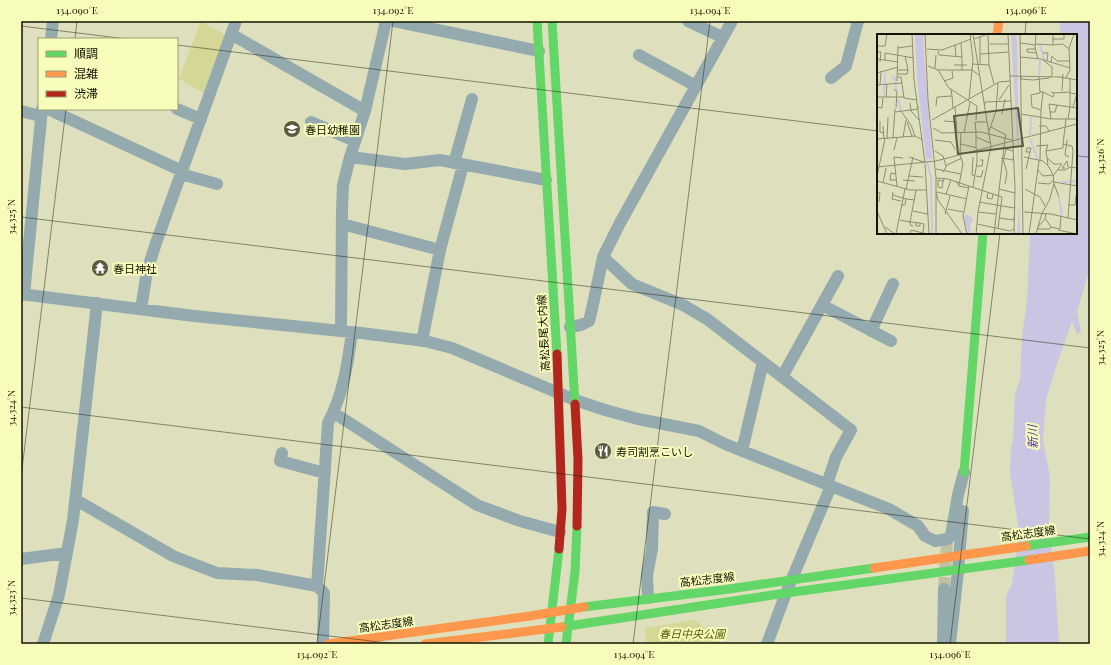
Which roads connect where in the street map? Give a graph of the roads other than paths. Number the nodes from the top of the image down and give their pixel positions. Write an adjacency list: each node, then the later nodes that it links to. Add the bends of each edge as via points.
1 (53, 21): 14 (street)
2 (236, 21): 11 (street)
3 (386, 21): 23 (street)
4 (394, 21): 15 (street)
5 (537, 21): 15 (main road, 高松長尾大内線)
6 (552, 21): 42 (main road)
7 (688, 21): 13 (street)
8 (732, 21): 13 (street)
9 (858, 21): 17 (street, via 846,66)
10 (998, 26): 12 (street)
11 (231, 34): 23 (street); 24 (street)
12 (991, 34)
13 (722, 37): 18 (street)
14 (51, 38)
15 (539, 51): 30 (main road, 高松長尾大内線)
16 (639, 56): 18 (street)
17 (831, 78)
18 (696, 86): 35 (street)
19 (472, 99): 28 (street)
20 (178, 109): 24 (street)
21 (21, 110): 22 (street)
22 (43, 111): 29 (street); 38 (street)
23 (365, 111): 26 (street)
24 (201, 119): 29 (street)
25 (311, 122): 26 (street)
26 (355, 141): 27 (street)
27 (350, 157): 28 (street, via 405,164 440,160); 32 (street, via 343,185)
28 (459, 164): 30 (street); 34 (street)
29 (181, 172): 31 (street); 41 (street, via 147,271)
30 (546, 180): 49 (main road, 高松長尾大内線)
31 (217, 184)
32 (342, 224): 34 (street); 44 (street)
33 (983, 234): 54 (main road)
34 (440, 250): 45 (street)
35 (603, 258): 42 (street, via 588,321); 47 (street, via 632,284 683,305 707,319)
36 (838, 276): 40 (street)
37 (893, 284): 43 (street)
38 (23, 294): 39 (street)
39 (97, 304): 41 (street); 57 (street)
40 (822, 305): 43 (street); 48 (street)
41 (141, 309): 44 (street)
42 (570, 327): 50 (main road)
43 (871, 331): 46 (street)
44 (347, 332): 45 (street); 51 (street, via 347,369)
45 (422, 341): 49 (street, via 452,348)
46 (891, 341)
47 (763, 362): 48 (street); 52 (street)
48 (782, 377): 56 (street, via 851,430 836,456)
49 (559, 393): 50 (street); 59 (main road, 高松長尾大内線, via 562,502)
50 (575, 400): 52 (street, via 638,419 699,431); 71 (main road, via 578,508 575,572)
51 (334, 413): 55 (street, via 328,423); 59 (street, via 477,505)
52 (742, 451): 56 (street)
53 (282, 453): 55 (street, via 280,461)
54 (964, 472): 56 (street, via 948,541 930,540 918,526 889,509); 63 (street)
55 (325, 473): 67 (street)
56 (829, 485): 66 (street)
57 (76, 500): 62 (street); 67 (street, via 173,556 217,573 257,575)
58 (665, 514): 70 (street, via 653,512 652,549 647,575)
59 (560, 532): 72 (main road, 高松長尾大内線)
60 (1090, 537): 63 (main road, 高松志度線)
61 (1090, 551): 65 (main road)
62 (67, 553): 64 (street); 75 (street, via 59,595)
63 (961, 555): 65 (street); 66 (main road, 高松志度線)
64 (21, 560)
65 (960, 571): 69 (main road); 83 (street)
66 (792, 579): 69 (street); 70 (main road, 高松志度線)
67 (317, 586): 76 (street, via 324,593)
68 (944, 589): 82 (street)
69 (786, 593): 73 (main road); 81 (street)
70 (648, 598): 71 (main road, 高松志度線)
71 (570, 609): 72 (main road, 高松志度線); 73 (main road)
72 (552, 612): 74 (main road, 高松長尾大内線); 77 (main road, 高松志度線)
73 (568, 626): 74 (main road); 80 (main road)
74 (550, 629): 78 (main road); 79 (main road, 高松長尾大内線)
75 (43, 644)
76 (322, 644)
77 (328, 644)
78 (425, 644)
79 (548, 644)
80 (566, 644)
81 (767, 644)
82 (942, 644)
83 (950, 644)

